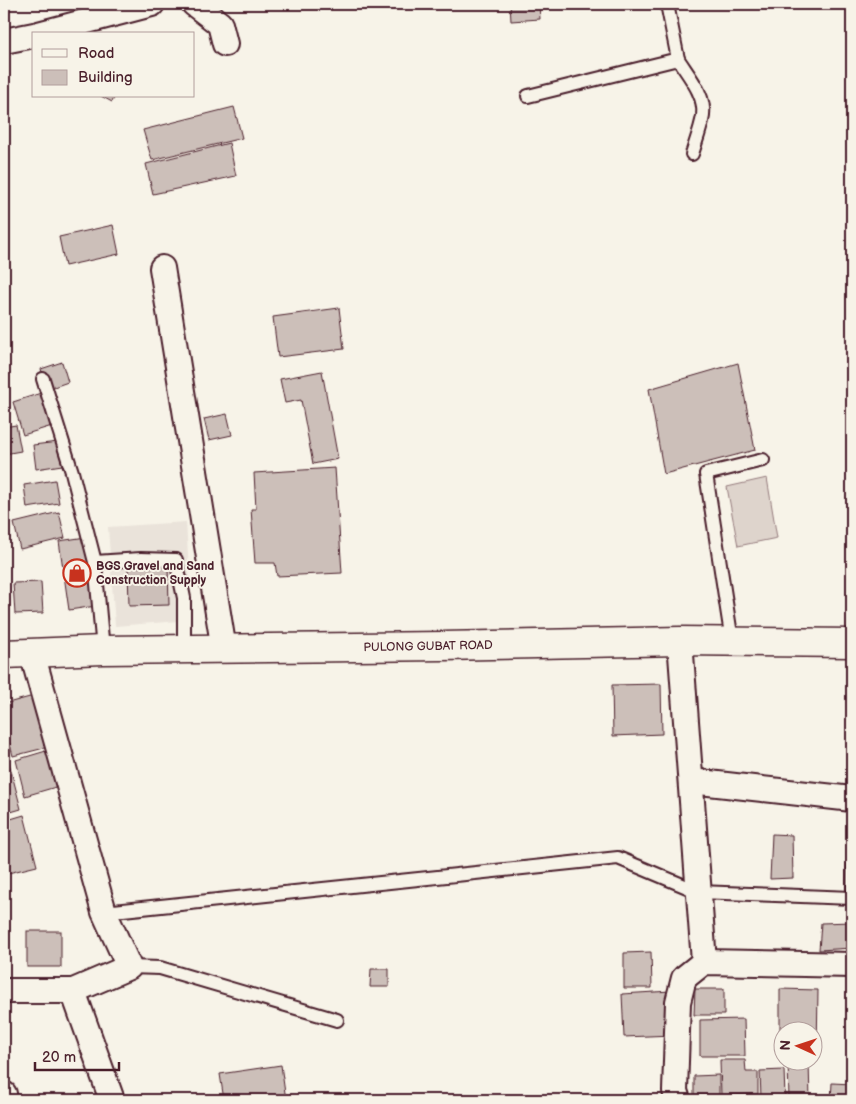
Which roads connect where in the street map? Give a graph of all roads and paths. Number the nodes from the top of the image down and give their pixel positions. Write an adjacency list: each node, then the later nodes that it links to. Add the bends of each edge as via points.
1 (152, 4): 4 (street)
2 (194, 4): 7 (street, via 220,24)
3 (667, 4): 8 (lane)
4 (46, 32)
5 (32, 35): 6 (street)
6 (4, 41)
7 (226, 44)
8 (678, 59): 9 (lane); 10 (lane, via 702,103 703,115)
9 (528, 96)
10 (692, 154)
11 (162, 268): 20 (street)
12 (43, 379): 14 (lane)
13 (763, 460): 16 (lane, via 706,474)
14 (95, 562): 18 (lane, via 176,560 184,598); 19 (lane)
15 (680, 641): 16 (main road, PULONG GUBAT ROAD); 20 (main road, PULONG GUBAT ROAD); 23 (street)
16 (732, 641): 17 (main road, PULONG GUBAT ROAD)
17 (852, 643)
18 (184, 649): 19 (main road, PULONG GUBAT ROAD); 20 (main road, PULONG GUBAT ROAD)
19 (103, 650): 21 (main road, PULONG GUBAT ROAD)
20 (224, 650)
21 (32, 653): 22 (main road, PULONG GUBAT ROAD); 27 (street)
22 (4, 654)
23 (691, 781): 24 (street); 25 (street)
24 (852, 799)
25 (699, 892): 26 (lane); 27 (lane, via 618,858); 28 (street)
26 (852, 898)
27 (104, 912): 30 (street)
28 (704, 962): 29 (street); 37 (street, via 684,978 678,1002 675,1092)
29 (852, 965)
30 (130, 967): 32 (street); 33 (lane, via 160,968)
31 (4, 991): 32 (street)
32 (73, 991): 36 (street)
33 (338, 1020)
34 (4, 1094): 35 (street)
35 (5, 1100)
36 (112, 1100)
37 (678, 1100)

